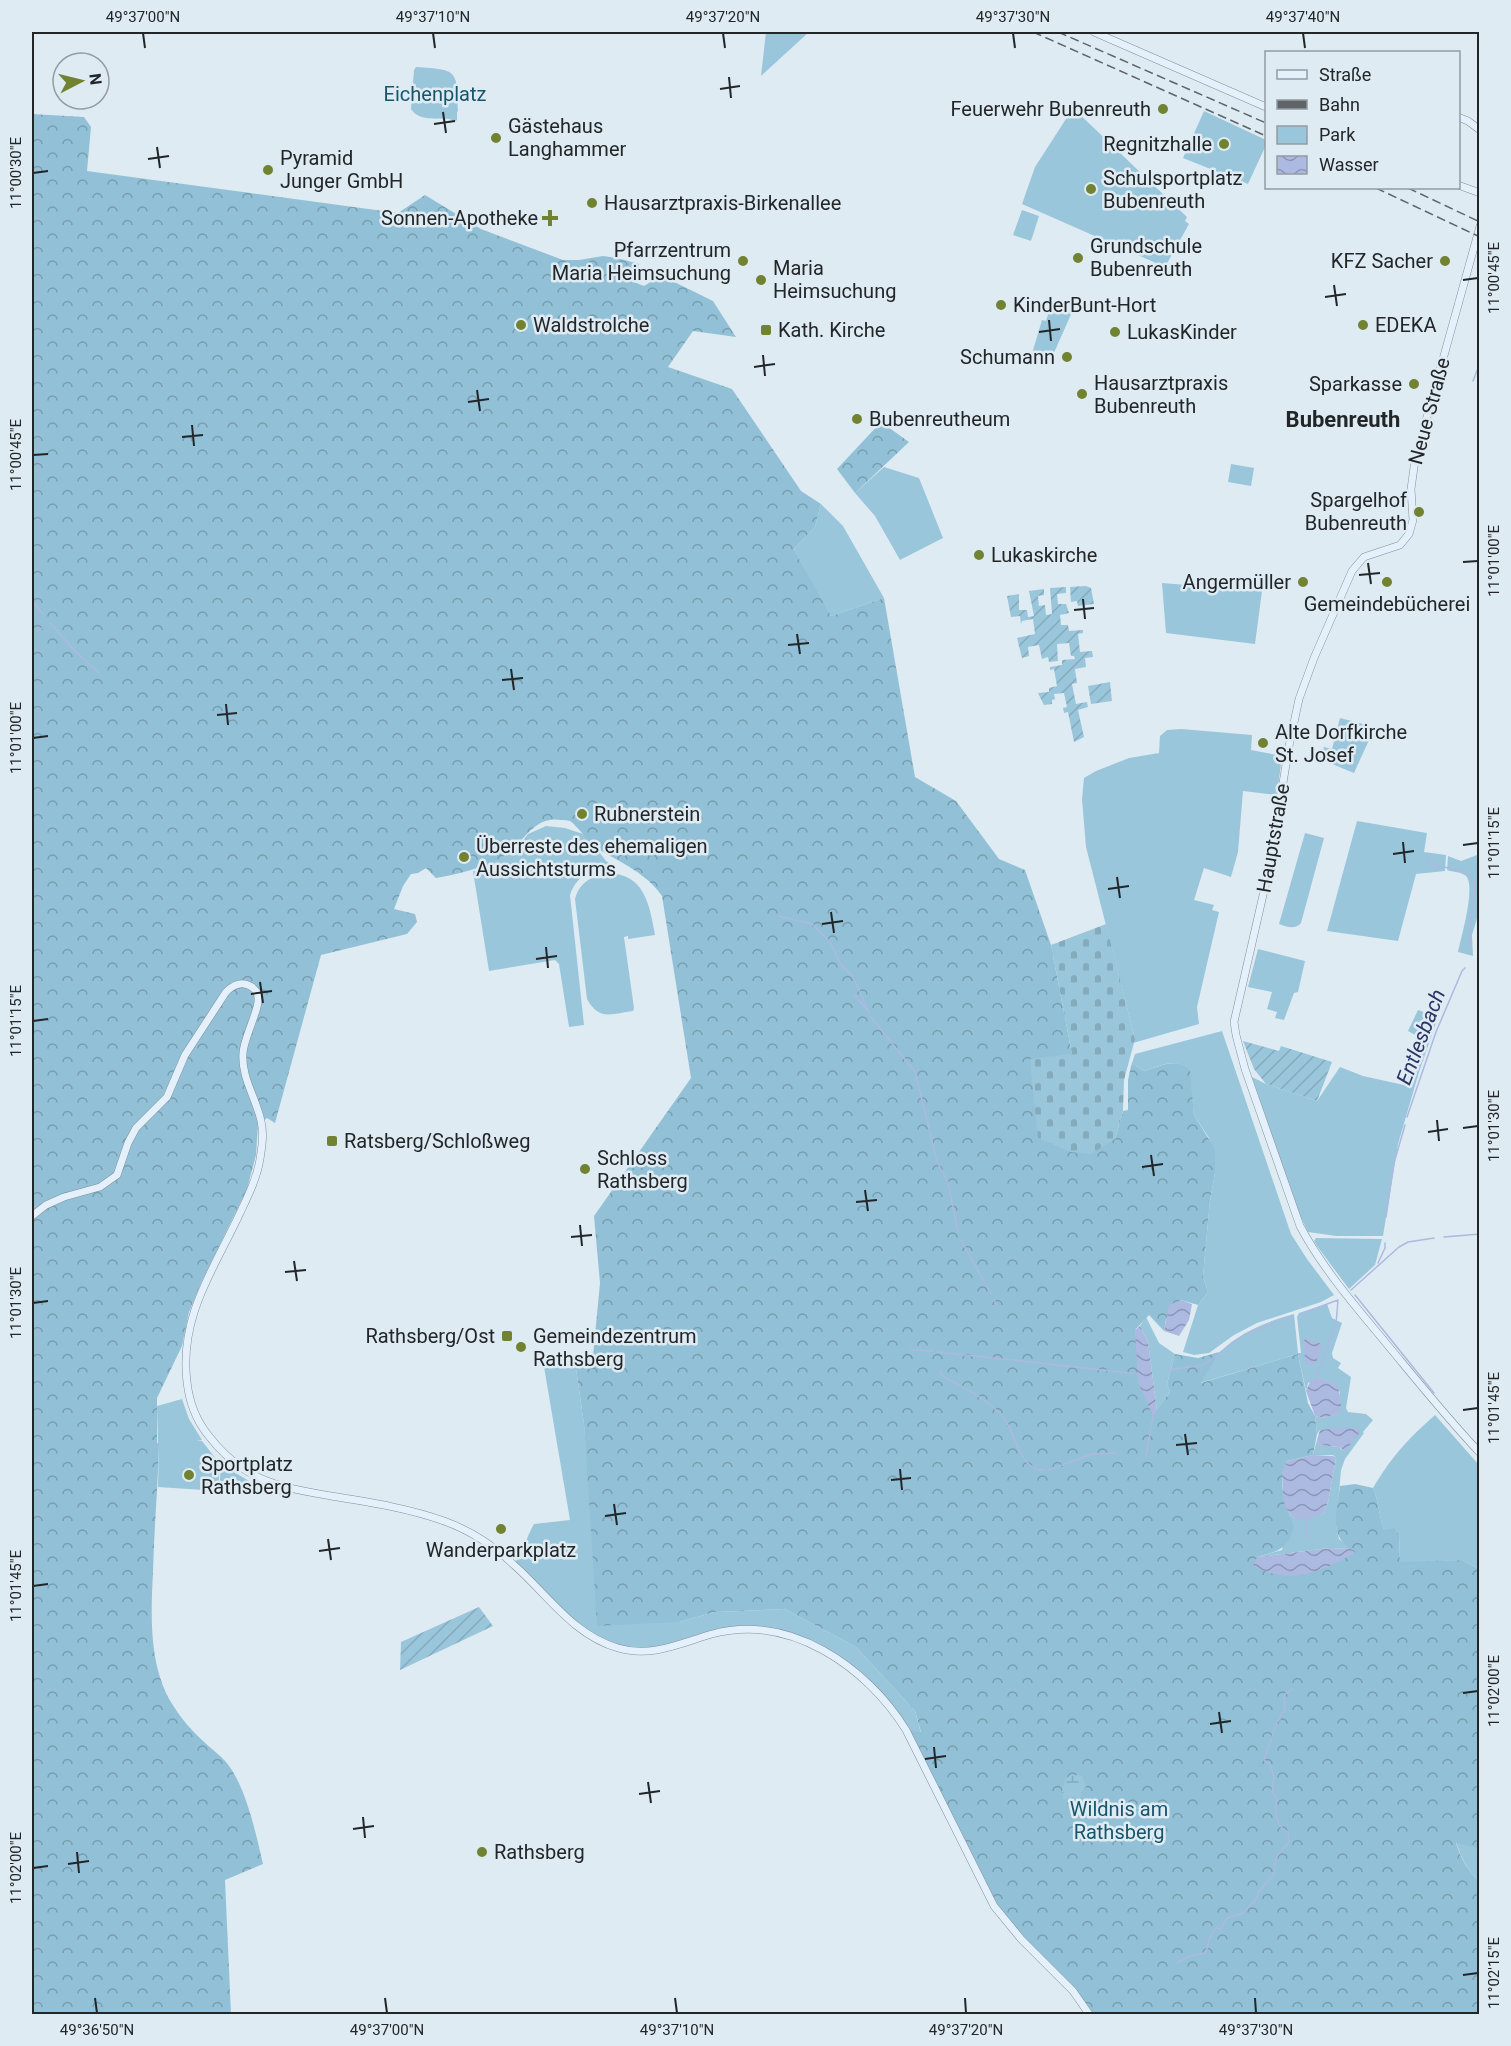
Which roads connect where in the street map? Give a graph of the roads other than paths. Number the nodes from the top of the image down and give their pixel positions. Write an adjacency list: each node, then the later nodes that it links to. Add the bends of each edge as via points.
1 (1094, 32): 2 (street)
2 (1265, 107)
3 (1460, 118): 4 (street)
4 (1479, 130)
5 (1460, 186): 6 (street)
6 (1478, 192)
7 (1479, 226): 8 (street, Neue Straße, via 1415,460 1411,489 1413,520)
8 (1405, 539): 10 (street, Hauptstraße, via 1395,548 1364,557 1352,571 1299,699 1269,869 1234,1022 1245,1069 1300,1226 1322,1263)
9 (32, 1216): 11 (street, via 46,1205 100,1187 117,1175 136,1128 167,1097 181,1061 229,989 250,985 258,1003 246,1033 242,1059 262,1124 259,1165 198,1299 185,1346 188,1392 206,1432 244,1470 275,1484 417,1514 470,1533 514,1564 571,1623 593,1638 621,1649 654,1650 728,1631 760,1630 804,1641 840,1662 873,1687 897,1715 994,1906 1073,1991)
10 (1479, 1453)
11 (1089, 2014)

